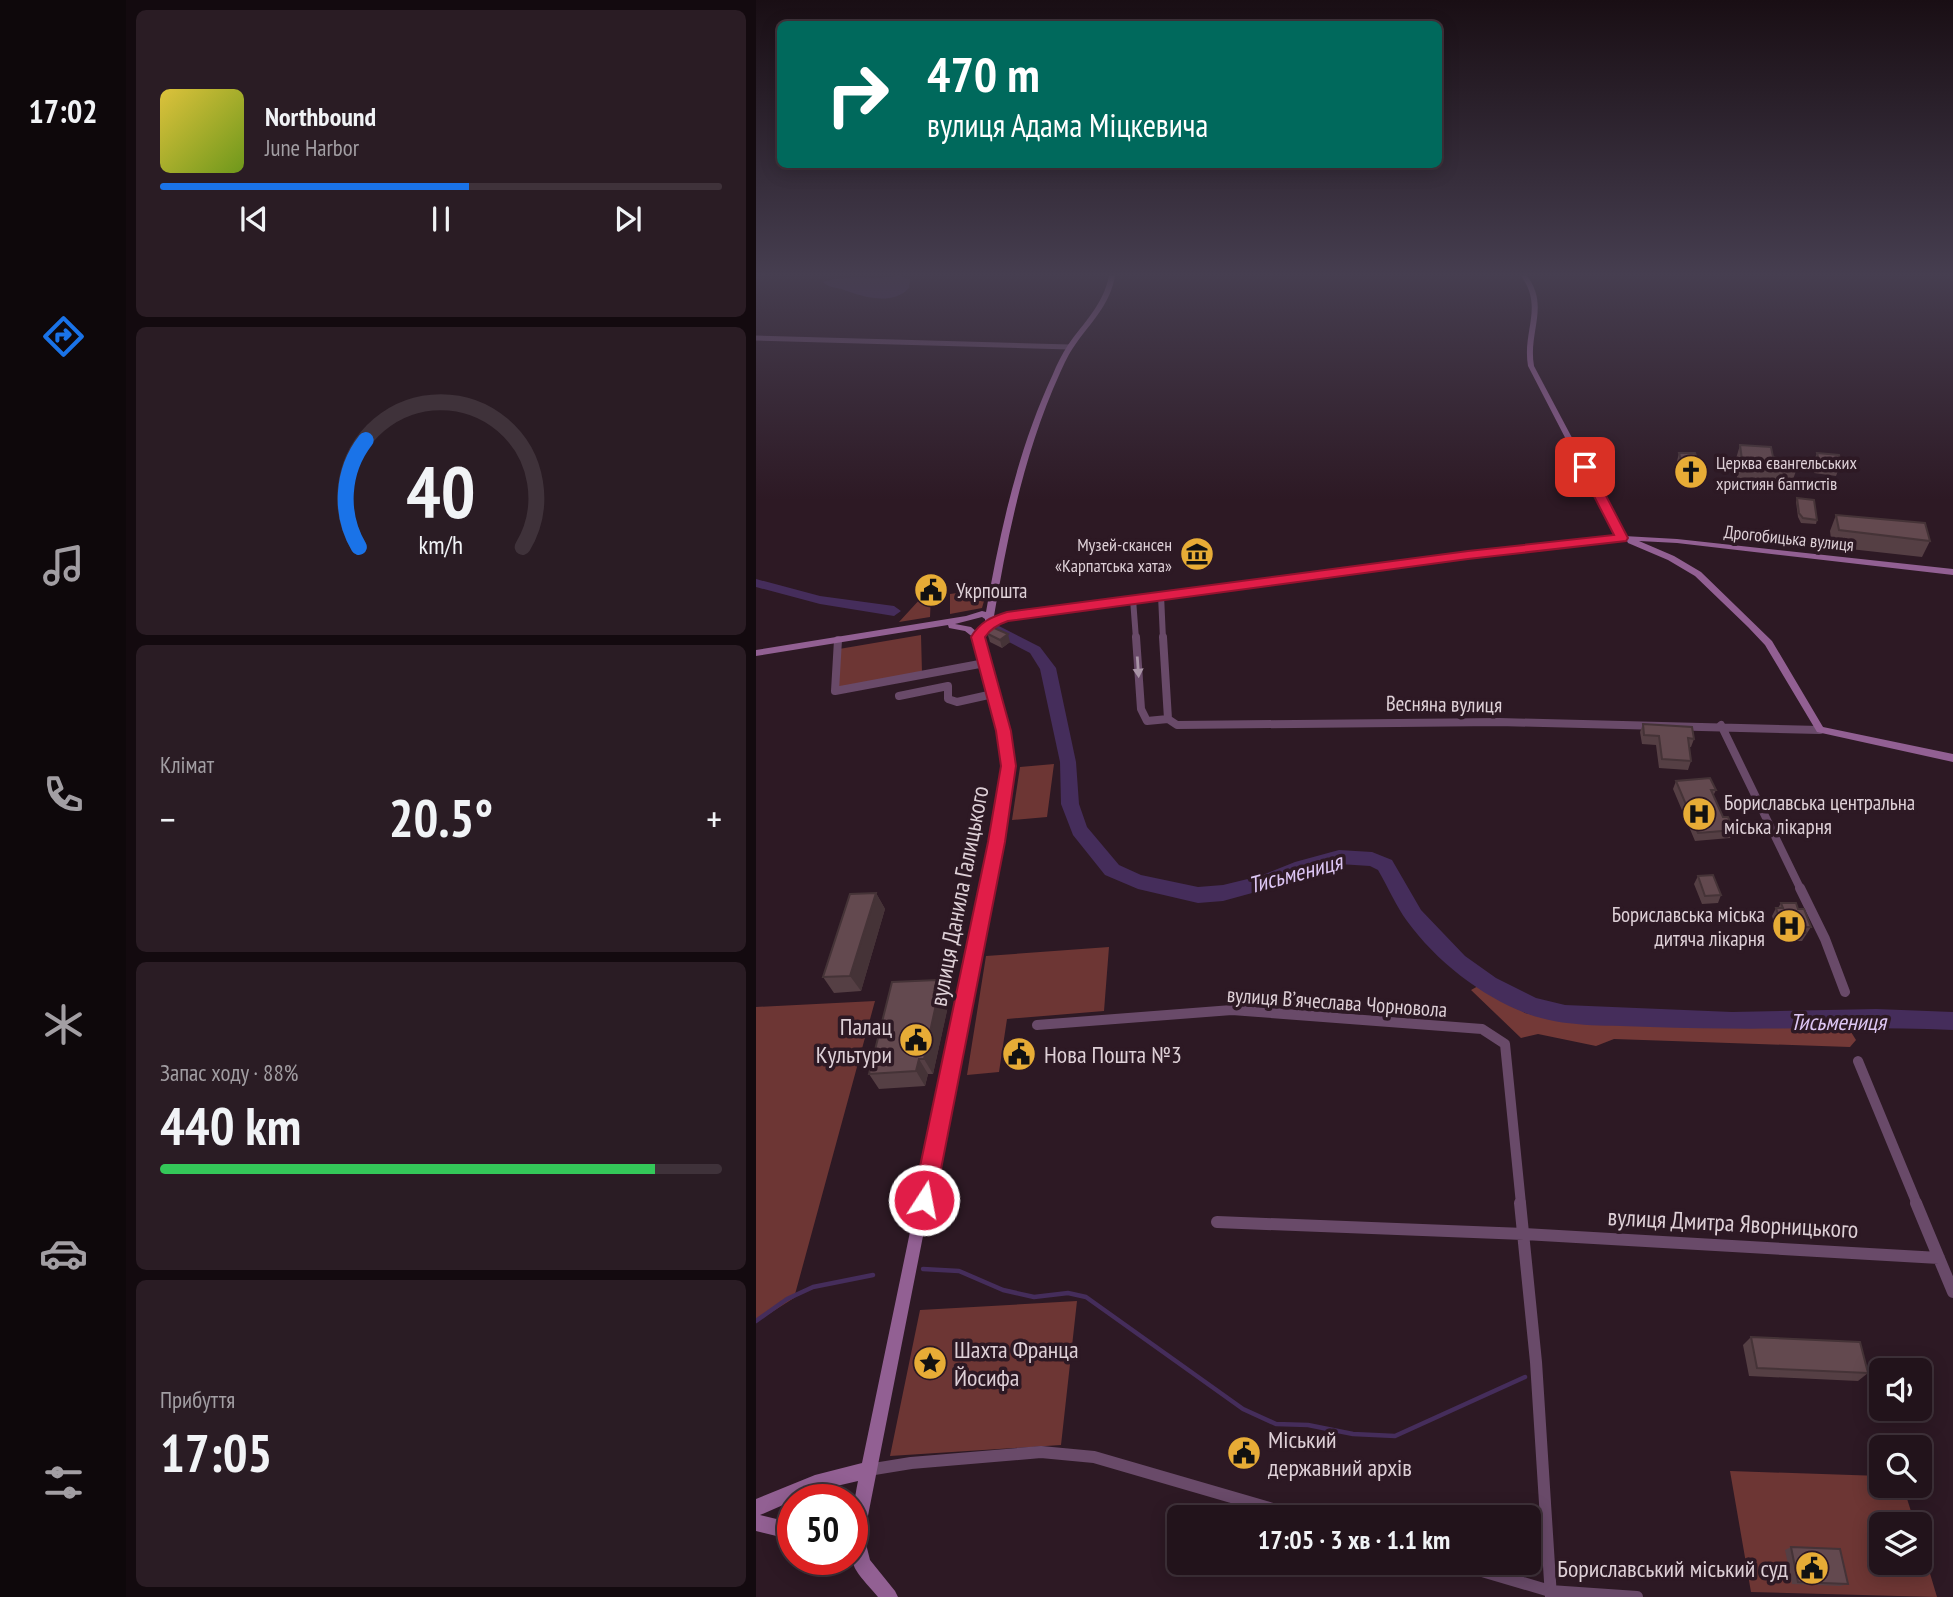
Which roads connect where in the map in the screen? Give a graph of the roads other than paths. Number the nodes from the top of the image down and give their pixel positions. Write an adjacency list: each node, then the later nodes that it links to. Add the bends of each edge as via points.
1 (1068, 351): 9 (main road, via 1021,467)
2 (1529, 351): 3 (main road, via 1531,366)
3 (1621, 538): 4 (main road, Дрогобицька вулиця); 5 (main road); 7 (main road, Дрогобицька вулиця)
4 (1677, 541): 5 (main road); 6 (main road, Дрогобицька вулиця)
5 (1671, 558): 18 (main road, via 1698,575 1769,643)
6 (1953, 572)
7 (1161, 596): 8 (main road, Дрогобицька вулиця); 16 (street)
8 (1133, 599): 10 (main road, Дрогобицька вулиця); 16 (street, Весняна вулиця, one-way to 16, via 1140,709 1147,721)
9 (991, 605): 10 (main road); 10 (main road, via 979,614)
10 (982, 624): 11 (main road, Дрогобицька вулиця, via 924,626); 13 (main road, вулиця Данила Галицького)
11 (838, 640): 12 (main road, Дрогобицька вулиця); 13 (street, via 835,691)
12 (756, 653)
13 (985, 663): 14 (main road, вулиця Данила Галицького)
14 (993, 694): 15 (street, via 957,702 948,699 948,686); 27 (main road, вулиця Данила Галицького, via 1008,755 1004,799)
15 (900, 696)
16 (1168, 719): 17 (street, Весняна вулиця, via 1177,725 1410,720)
17 (1721, 725): 18 (street, Весняна вулиця); 20 (street, via 1825,939)
18 (1820, 730): 19 (main road)
19 (1953, 758)
20 (1845, 992)
21 (1037, 1025): 24 (street, вулиця Вʼячеслава Чорновола, via 1232,1010 1482,1029 1505,1044)
22 (1858, 1061): 25 (street)
23 (1217, 1222): 24 (street, вулиця Дмитра Яворницького)
24 (1524, 1234): 25 (street, вулиця Дмитра Яворницького); 35 (street)
25 (1939, 1258): 26 (street)
26 (1953, 1292)
27 (868, 1470): 28 (main road, вулиця Данила Галицького); 29 (street, via 1041,1452 1094,1457); 30 (main road, via 815,1483)
28 (865, 1484)
29 (1259, 1505)
30 (756, 1508)
31 (756, 1522): 32 (main road)
32 (777, 1528)
33 (868, 1571): 36 (main road)
34 (1492, 1575): 35 (street)
35 (1550, 1594): 37 (street)
36 (889, 1597)
37 (1637, 1597)

